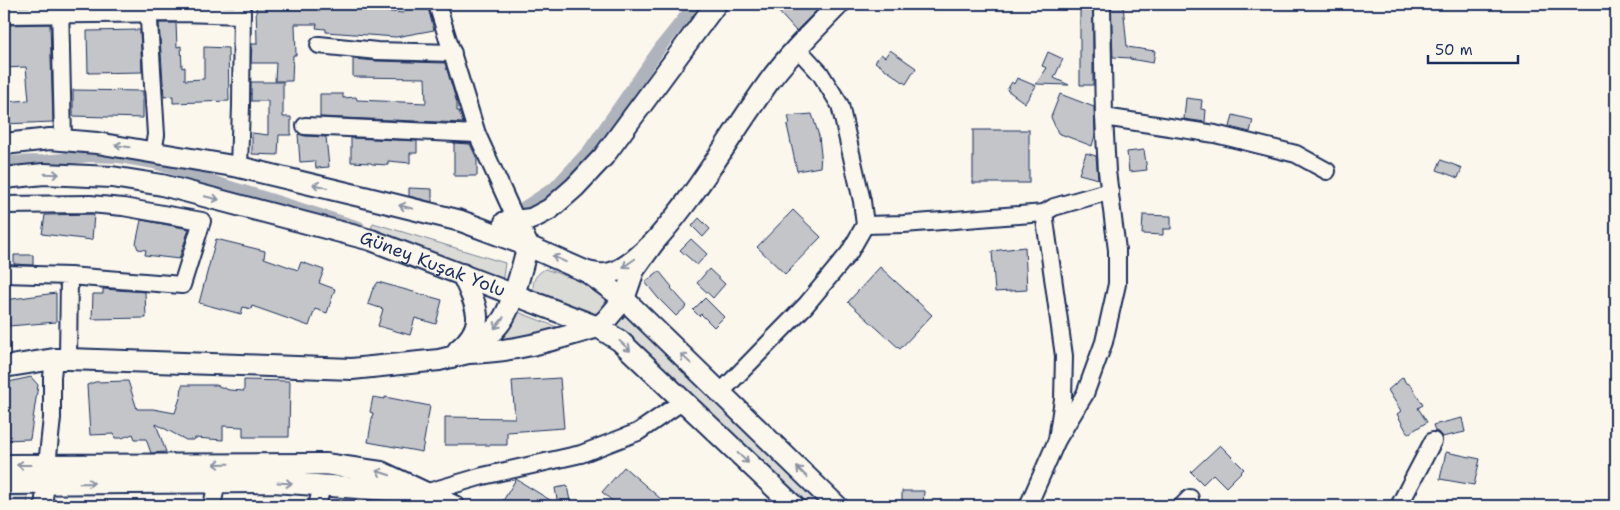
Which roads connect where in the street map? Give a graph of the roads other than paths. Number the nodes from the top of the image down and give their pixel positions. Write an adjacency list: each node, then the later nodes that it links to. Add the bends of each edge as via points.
1 (437, 4): 11 (street)
2 (716, 4): 25 (main road, via 604,156 550,209)
3 (839, 4): 10 (main road)
4 (148, 8): 5 (street); 6 (street); 17 (street, via 156,135)
5 (60, 9): 8 (street); 15 (street)
6 (242, 9): 18 (street)
7 (1102, 9): 12 (street)
8 (4, 15)
9 (319, 45): 11 (street, via 377,51)
10 (797, 48): 26 (street, via 820,73 840,105); 27 (main road, via 769,81 697,187)
11 (454, 53): 14 (street)
12 (1104, 117): 19 (street, via 1215,134 1296,154); 21 (street)
13 (305, 126): 14 (street)
14 (477, 134): 25 (street)
15 (63, 140): 16 (main road); 17 (main road, one-way to 15)
16 (4, 144)
17 (153, 151): 18 (main road)
18 (239, 167): 24 (main road, one-way to 18)
19 (1326, 171)
20 (4, 178): 31 (main road, Güney Kuşak Yolu, one-way to 31, via 44,174 112,177 162,185 371,240)
21 (1110, 192): 23 (street, via 1054,206); 42 (street, via 1117,250 1117,284 1104,342 1084,394)
22 (4, 205): 32 (street, via 123,207 202,221 182,285)
23 (1044, 213): 26 (street); 42 (street, via 1064,356 1063,399)
24 (461, 221): 25 (main road); 28 (main road)
25 (517, 222): 28 (main road)
26 (865, 225): 40 (street, via 849,253 806,305)
27 (655, 241): 29 (main road, one-way to 29, via 618,270 605,274); 34 (main road, via 634,270)
28 (528, 246): 29 (main road, one-way to 28); 33 (main road)
29 (587, 272): 34 (main road)
30 (4, 274): 32 (street)
31 (462, 274): 33 (main road, Güney Kuşak Yolu); 38 (main road, via 476,306 477,323 468,341)
32 (69, 276): 37 (street)
33 (514, 294): 35 (main road, Güney Kuşak Yolu); 36 (main road, one-way to 36, via 504,317)
34 (624, 300): 35 (main road); 40 (main road, one-way to 34)
35 (598, 327): 36 (main road, via 523,347); 41 (main road, Güney Kuşak Yolu, one-way to 41, via 620,341)
36 (468, 353): 38 (main road)
37 (61, 359): 38 (main road, via 352,370); 39 (main road); 45 (street, via 52,377 52,418)
38 (439, 360)
39 (4, 367)
40 (721, 392): 55 (main road, one-way to 40)
41 (683, 401): 49 (street, via 638,432 582,454 483,476); 54 (main road, Güney Kuşak Yolu, one-way to 54)
42 (1057, 440): 56 (street)
43 (1433, 441): 57 (street)
44 (4, 465): 45 (main road, one-way to 44)
45 (46, 474): 46 (main road, one-way to 46); 47 (main road); 49 (main road, one-way to 45, via 381,472 325,464); 50 (street)
46 (217, 482): 48 (main road, one-way to 48); 51 (street)
47 (4, 484)
48 (322, 486): 49 (main road); 52 (street)
49 (423, 499): 53 (main road)
50 (42, 506)
51 (212, 506)
52 (317, 506)
53 (454, 506)
54 (794, 506)
55 (837, 506)
56 (1028, 506)
57 (1399, 506)

